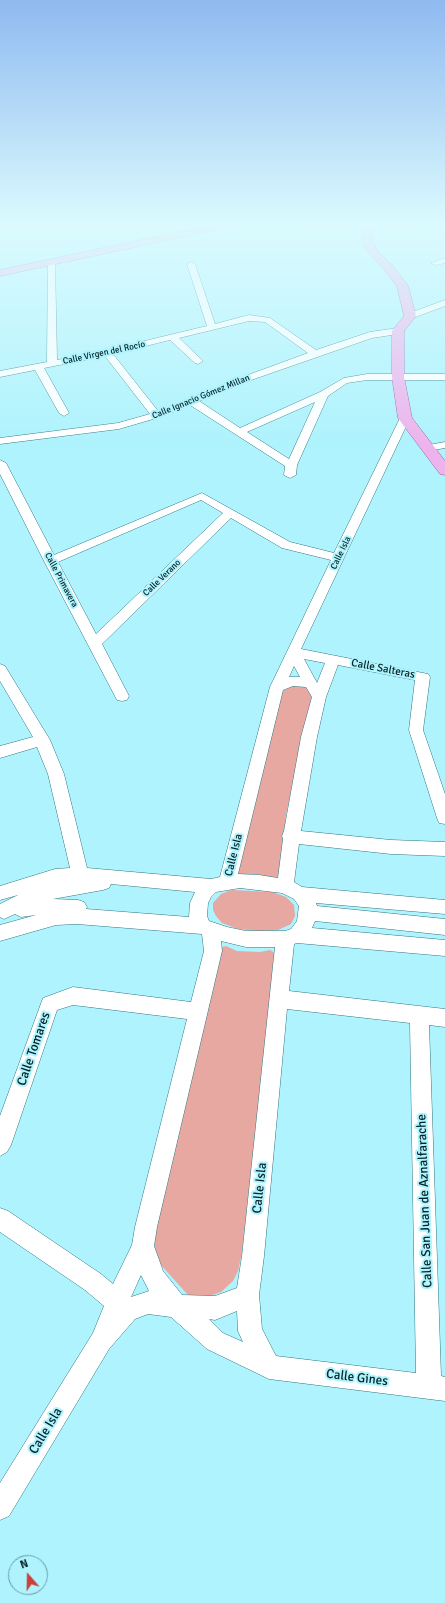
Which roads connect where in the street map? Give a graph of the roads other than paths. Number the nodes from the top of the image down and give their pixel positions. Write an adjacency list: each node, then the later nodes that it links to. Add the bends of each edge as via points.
1 (51, 298): 12 (street)
2 (202, 298): 6 (street)
3 (405, 298): 5 (main road)
4 (445, 303): 5 (street)
5 (410, 316): 7 (main road)
6 (212, 328): 8 (street, Calle Virgen del Rocío); 10 (street, Calle Virgen del Rocío, via 249,318 267,320)
7 (398, 331): 10 (street, Calle Ignacio Gómez Millan, via 370,335); 15 (main road)
8 (172, 338): 9 (street, Calle Virgen del Rocío); 11 (street)
9 (106, 353): 12 (street, Calle Virgen del Rocío); 20 (street)
10 (315, 354): 18 (street, Calle Ignacio Gómez Millan)
11 (198, 361)
12 (52, 364): 13 (street, Calle Virgen del Rocío)
13 (38, 366): 14 (street, Calle Virgen del Rocío); 19 (street)
14 (0, 374)
15 (398, 377): 16 (street); 17 (street, via 367,377 344,381); 21 (main road)
16 (445, 378)
17 (324, 394): 22 (street); 22 (street, via 291,470)
18 (191, 401): 20 (street, Calle Ignacio Gómez Millan); 22 (street)
19 (64, 413)
20 (156, 416): 23 (street, Calle Ignacio Gómez Millan, via 119,426)
21 (405, 418): 25 (main road); 29 (street, Calle Isla)
22 (239, 432)
23 (0, 441)
24 (445, 445): 25 (street)
25 (427, 448): 27 (main road)
26 (0, 463): 30 (street, Calle Primavera)
27 (445, 471)
28 (230, 513): 29 (street, via 286,545); 30 (street, via 202,496); 31 (street, Calle Verano)
29 (339, 558): 32 (street, Calle Isla)
30 (50, 561): 31 (street, Calle Primavera)
31 (95, 643): 37 (street, Calle Primavera)
32 (293, 652): 33 (street, Calle Salteras); 35 (street); 36 (street, Calle Isla)
33 (333, 660): 38 (street); 41 (street, Calle Salteras, via 423,677 416,730)
34 (0, 669): 39 (street)
35 (310, 683): 36 (street, via 292,681); 38 (street)
36 (277, 687): 45 (street, Calle Isla)
37 (122, 696)
38 (319, 698): 42 (street)
39 (42, 740): 40 (street); 44 (street, via 56,774)
40 (0, 752)
41 (445, 818)
42 (290, 836): 43 (street, via 391,847); 46 (street)
43 (445, 849)
44 (80, 874): 45 (street); 47 (street, via 55,876)
45 (214, 887): 46 (street, via 259,882); 49 (street, via 104,883 46,893 26,899); 51 (street, Calle Isla, via 199,903)
46 (292, 890): 48 (street); 50 (street, via 308,904)
47 (0, 893)
48 (445, 907)
49 (2, 912): 51 (street, via 30,907 68,906)
50 (308, 913): 52 (street); 54 (street, via 305,924)
51 (204, 924): 53 (street, via 77,916 56,917); 54 (street, via 227,936 246,939); 57 (street, Calle Isla, via 213,951)
52 (445, 927)
53 (0, 933)
54 (291, 937): 55 (street); 56 (street, Calle Isla)
55 (445, 948)
56 (278, 999): 58 (street); 63 (street, Calle Isla)
57 (199, 1012): 60 (street, Calle Tomares, via 73,996 50,1004); 62 (street, Calle Isla)
58 (419, 1016): 59 (street); 68 (street, Calle San Juan de Aznalfarache)
59 (445, 1018)
60 (0, 1145)
61 (0, 1219): 64 (street, via 93,1282)
62 (143, 1246): 64 (street, Calle Isla); 65 (street, Calle Isla, via 154,1278)
63 (247, 1295): 65 (street, via 215,1308); 67 (street, Calle Isla, via 250,1330)
64 (117, 1302): 66 (street, Calle Isla)
65 (176, 1306): 66 (street, via 148,1302 127,1311); 67 (street, Calle Gines, via 215,1341)
66 (101, 1341): 69 (street, Calle Isla)
67 (269, 1367): 68 (street, Calle Gines)
68 (437, 1388)
69 (0, 1507)

